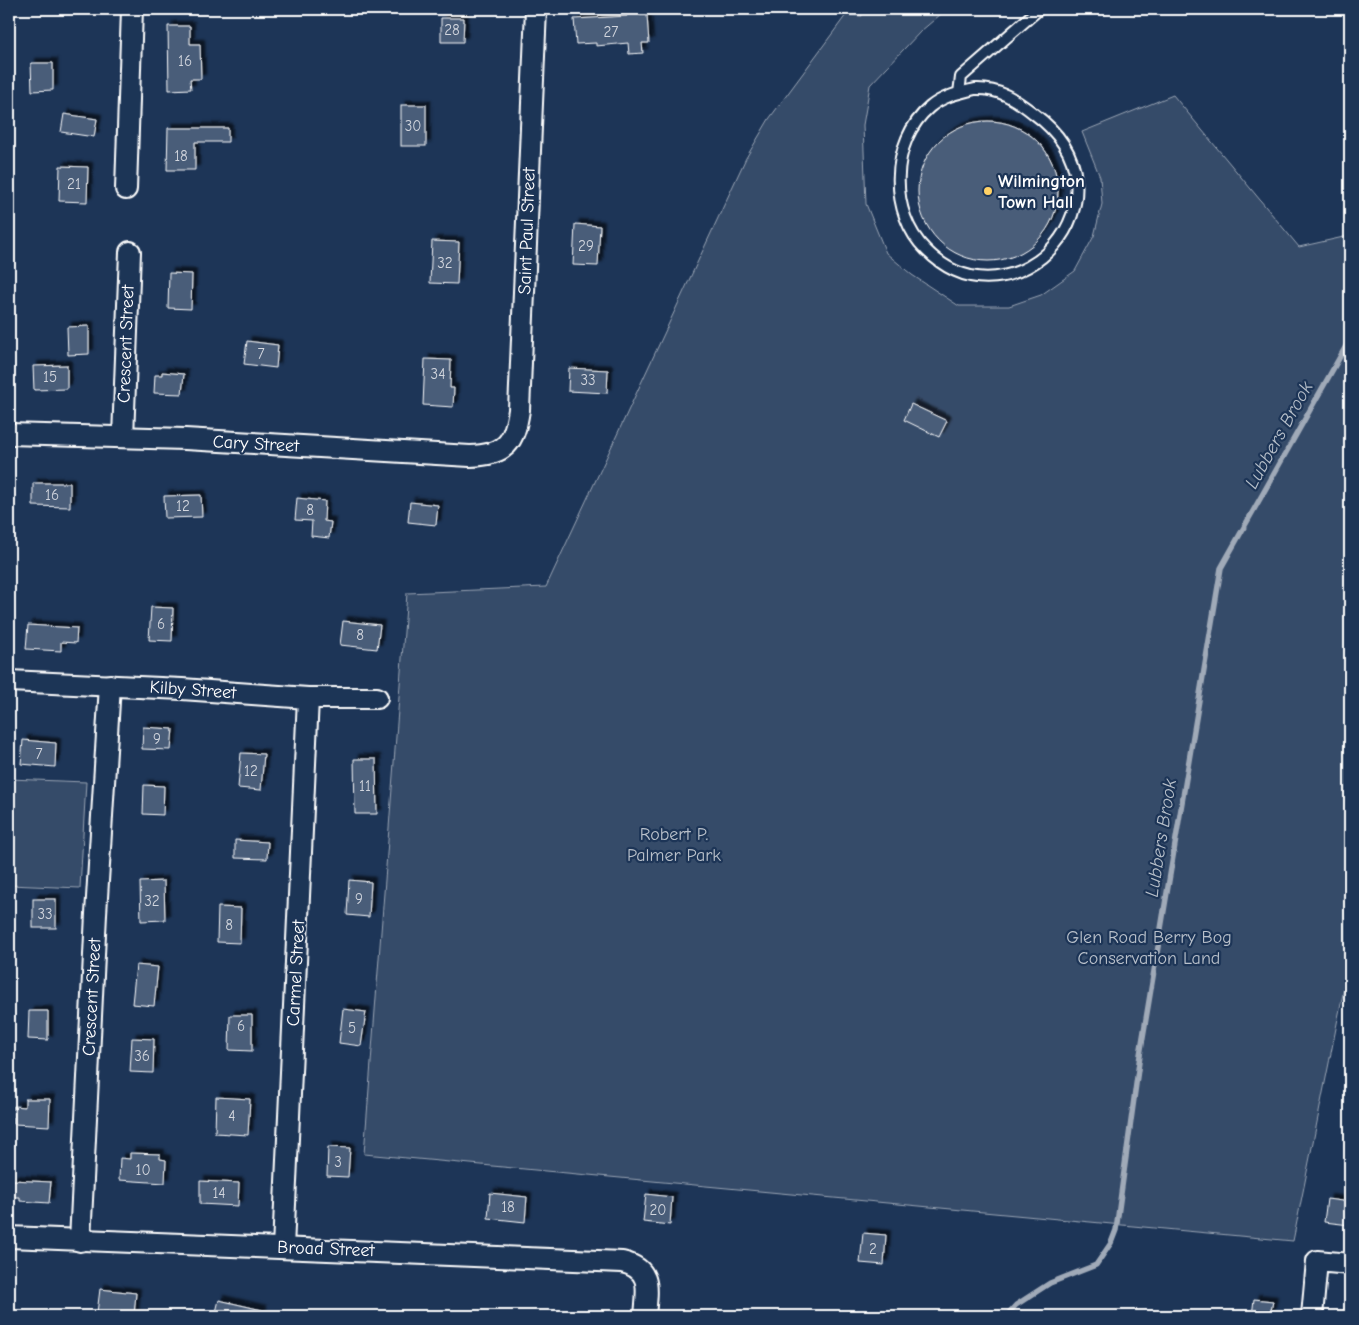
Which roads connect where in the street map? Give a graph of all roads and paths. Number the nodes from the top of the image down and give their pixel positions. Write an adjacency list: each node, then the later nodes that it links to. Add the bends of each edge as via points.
1 (132, 9): 5 (street)
2 (536, 9): 9 (street, Saint Paul Street, via 519,410 515,432)
3 (1039, 9): 4 (lane, via 961,77)
4 (960, 93): 4 (lane, via 930,107 914,126 905,145 899,185 905,219 923,248 951,269 984,277 1018,272 1048,254 1068,226 1076,192 1071,159 1053,130 1014,99 988,89)
5 (126, 189)
6 (130, 252): 8 (street, Crescent Street)
7 (9, 434): 8 (street, Cary Street)
8 (123, 437): 9 (street, Cary Street, via 470,456 488,455)
9 (503, 449)
10 (9, 681): 11 (street, Kilby Street)
11 (110, 685): 12 (street, Kilby Street); 15 (street, Crescent Street)
12 (308, 698): 13 (street, Kilby Street); 16 (street, Carmel Street)
13 (377, 698)
14 (9, 1237): 15 (street, Broad Street)
15 (80, 1240): 16 (street, Broad Street)
16 (284, 1248): 18 (street, Broad Street, via 615,1261 641,1270 647,1288)
17 (1350, 1264): 19 (street, via 1317,1261)
18 (645, 1316)
19 (1312, 1316)

